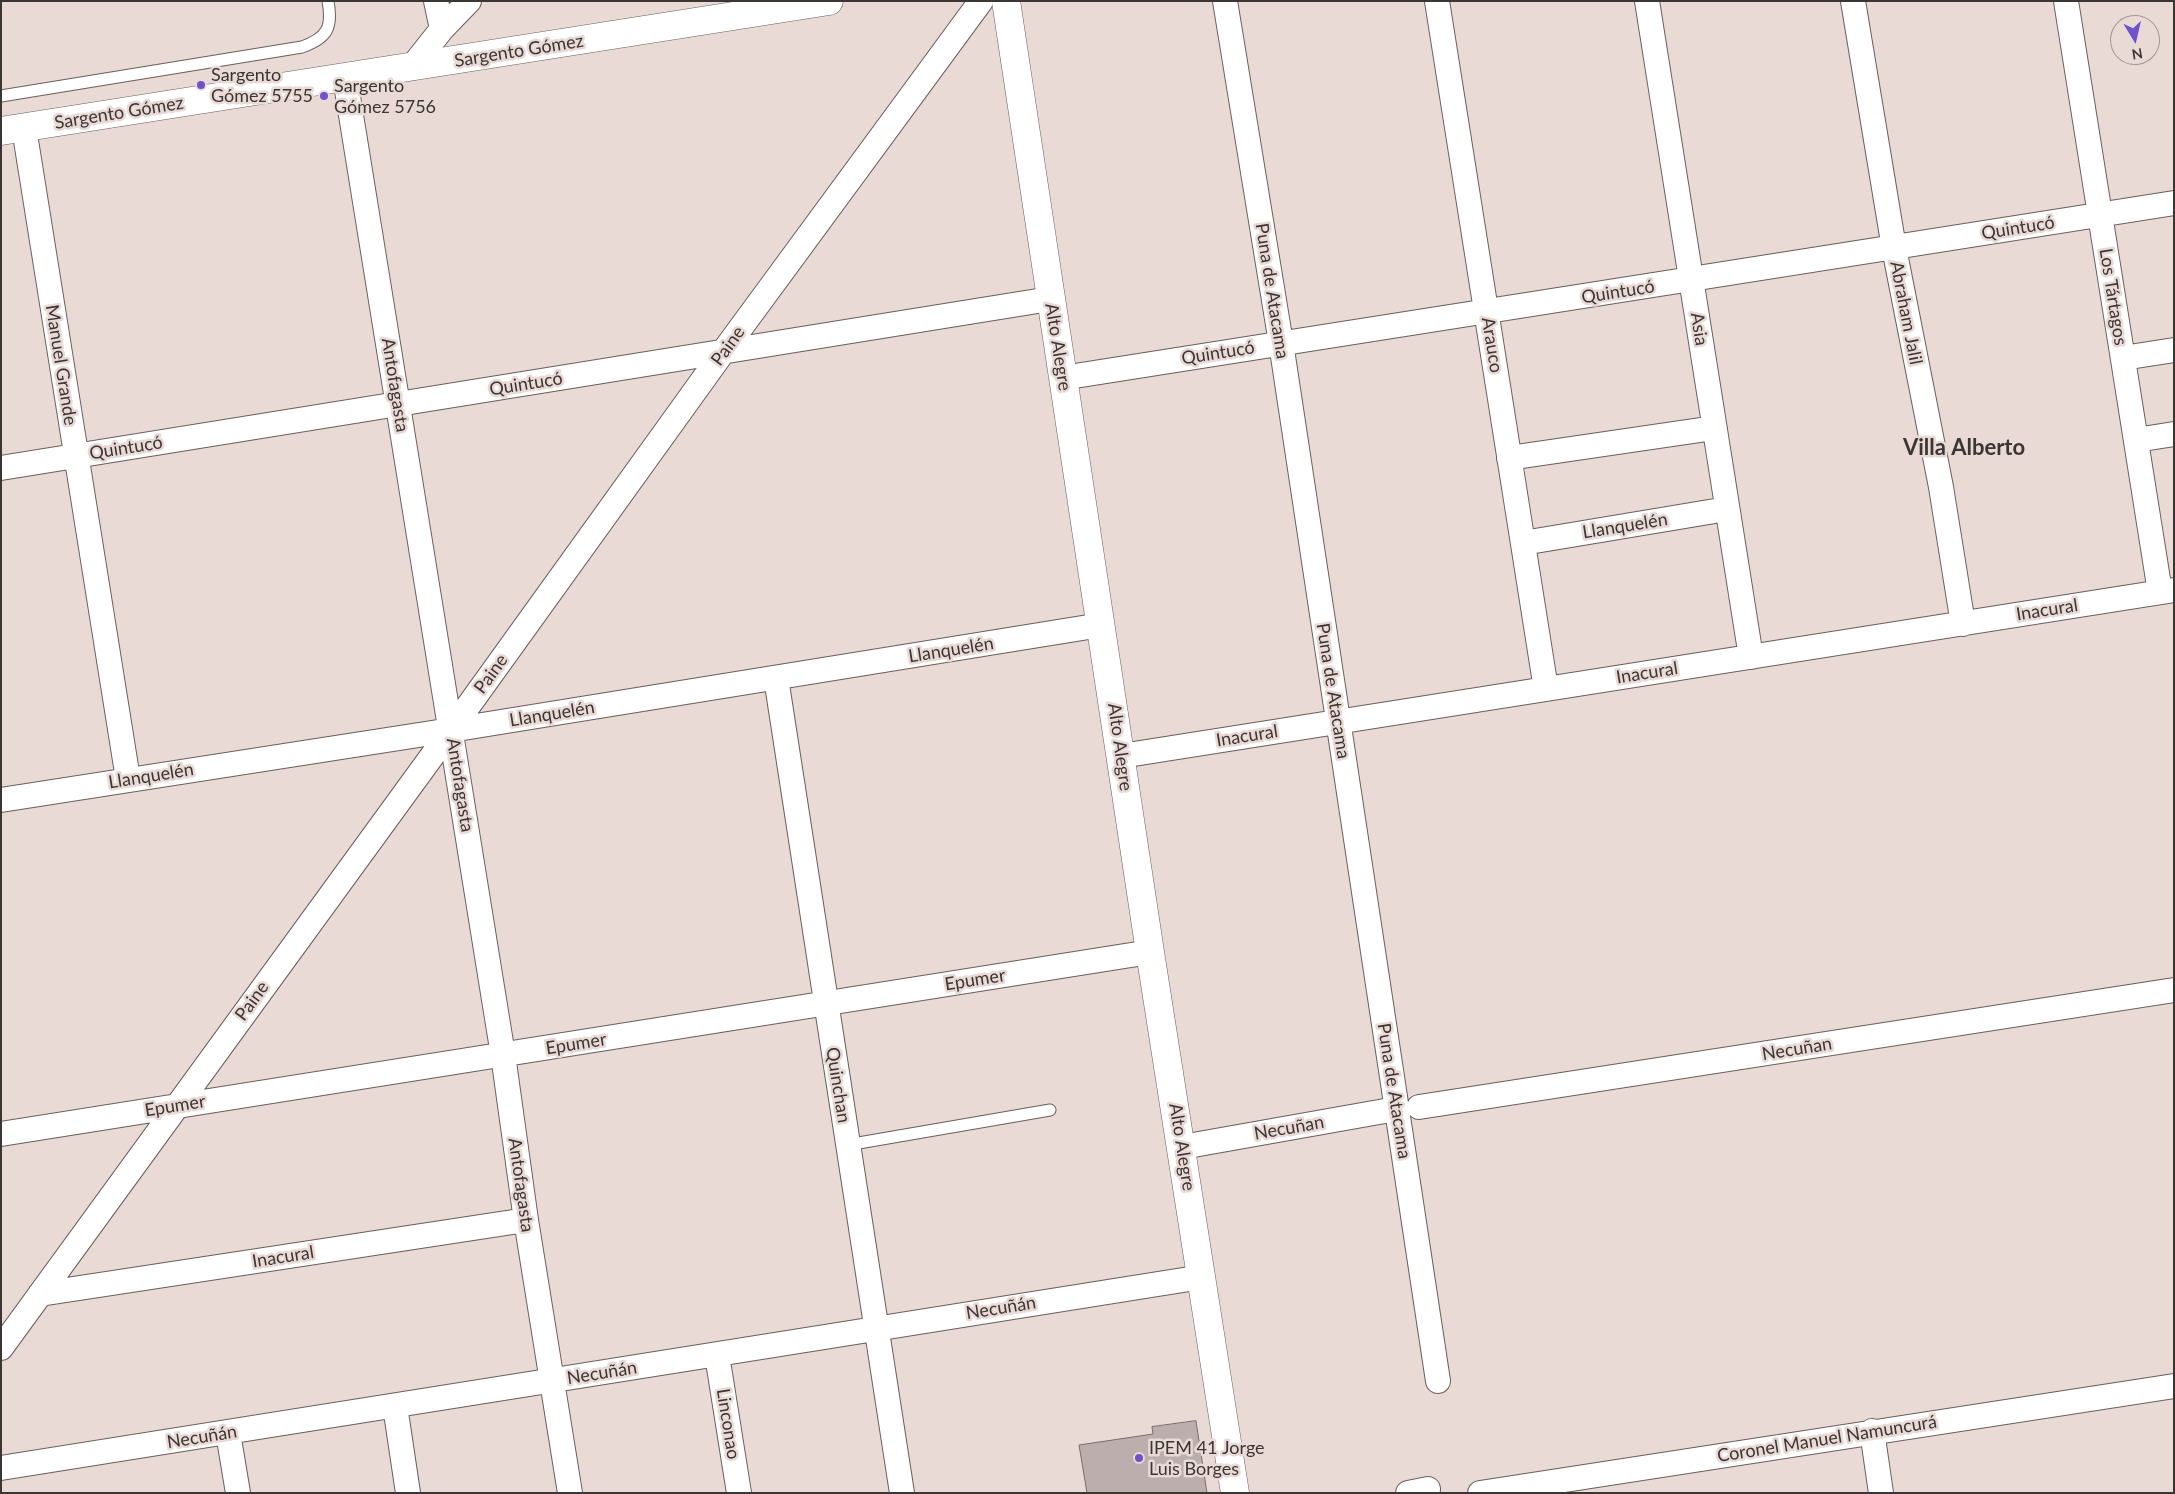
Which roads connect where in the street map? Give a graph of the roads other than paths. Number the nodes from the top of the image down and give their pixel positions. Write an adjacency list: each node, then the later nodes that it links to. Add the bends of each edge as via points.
1 (328, 1): 15 (lane, via 328,29 318,41 302,47)
2 (436, 1): 12 (street)
3 (469, 1): 12 (street)
4 (828, 1): 13 (main road, Sargento Gómez)
5 (981, 1): 25 (street, Paine)
6 (1006, 1): 21 (main road, Alto Alegre)
7 (1225, 1): 23 (street, Puna de Atacama)
8 (1437, 1): 22 (street, Arauco)
9 (1647, 1): 20 (street, Asia)
10 (1853, 1): 19 (street, Abraham Jalil)
11 (2066, 1): 18 (street, Los Tártagos)
12 (442, 29): 13 (street)
13 (411, 68): 14 (main road, Sargento Gómez)
14 (345, 78): 16 (main road, Sargento Gómez); 28 (street, Antofagasta)
15 (1, 96)
16 (12, 130): 32 (street, Manuel Grande)
17 (2174, 203): 18 (street, Quintucó)
18 (2100, 215): 19 (street, Quintucó); 26 (street, Los Tártagos)
19 (1894, 248): 20 (street, Quintucó); 38 (street, Abraham Jalil)
20 (1691, 280): 22 (street, Quintucó); 29 (street, Asia)
21 (1050, 298): 25 (street, Quintucó); 27 (main road, Alto Alegre)
22 (1486, 312): 23 (street, Quintucó); 33 (street, Arauco)
23 (1281, 343): 27 (street, Quintucó); 43 (street, Puna de Atacama)
24 (2174, 350): 26 (street)
25 (723, 352): 28 (street, Quintucó); 44 (street, Paine)
26 (2123, 358): 31 (street, Los Tártagos)
27 (1062, 378): 39 (main road, Alto Alegre)
28 (399, 404): 32 (street, Quintucó); 44 (street, Antofagasta)
29 (1714, 428): 33 (street); 35 (street, Asia)
30 (2174, 434): 31 (street)
31 (2136, 440): 37 (street, Los Tártagos)
32 (75, 456): 34 (street, Quintucó); 46 (street, Manuel Grande)
33 (1509, 458): 36 (street, Arauco)
34 (1, 468)
35 (1727, 509): 36 (street, Llanquelén); 40 (street, Asia)
36 (1523, 542): 42 (street, Arauco)
37 (2167, 591): 38 (street, Inacural)
38 (1963, 624): 40 (street, Inacural)
39 (1102, 625): 41 (street, Llanquelén); 45 (main road, Alto Alegre)
40 (1751, 657): 42 (street, Inacural)
41 (776, 678): 44 (street, Llanquelén); 50 (street, Quinchan)
42 (1546, 689): 43 (street, Inacural)
43 (1338, 722): 45 (street, Inacural); 54 (street, Puna de Atacama)
44 (451, 730): 46 (street, Llanquelén); 51 (street, Antofagasta); 52 (street, Paine)
45 (1121, 756): 48 (main road, Alto Alegre)
46 (128, 779): 47 (street, Llanquelén)
47 (1, 800)
48 (1150, 952): 50 (street, Epumer); 58 (main road, Alto Alegre)
49 (2174, 990): 53 (street, Necuñan)
50 (825, 1004): 51 (street, Epumer); 57 (street, Quinchan)
51 (502, 1055): 52 (street, Epumer); 59 (street, Antofagasta)
52 (176, 1106): 56 (street, Epumer); 61 (street, Paine)
53 (1419, 1106)
54 (1396, 1109): 58 (street, Necuñan); 66 (street, Puna de Atacama)
55 (1050, 1110): 57 (lane)
56 (1, 1134)
57 (848, 1145): 62 (street, Quinchan)
58 (1182, 1147): 60 (main road, Alto Alegre)
59 (526, 1220): 61 (street, Inacural); 65 (street, Antofagasta)
60 (1202, 1277): 62 (street, Necuñán); 77 (main road, Alto Alegre)
61 (40, 1294): 63 (street, Paine)
62 (876, 1328): 64 (street, Necuñán); 76 (street, Quinchan)
63 (1, 1348)
64 (717, 1355): 65 (street, Necuñán); 75 (street, Linconao)
65 (552, 1380): 68 (street, Necuñán); 74 (street, Antofagasta)
66 (1438, 1381)
67 (2174, 1386): 69 (street, Coronel Manuel Namuncurá)
68 (394, 1406): 70 (street, Necuñán); 73 (street)
69 (1872, 1431): 78 (street, Coronel Manuel Namuncurá); 79 (street)
70 (228, 1433): 71 (street, Necuñán); 72 (street)
71 (1, 1468)
72 (238, 1493)
73 (408, 1493)
74 (570, 1493)
75 (739, 1493)
76 (902, 1493)
77 (1235, 1493)
78 (1480, 1493)
79 (1881, 1493)

